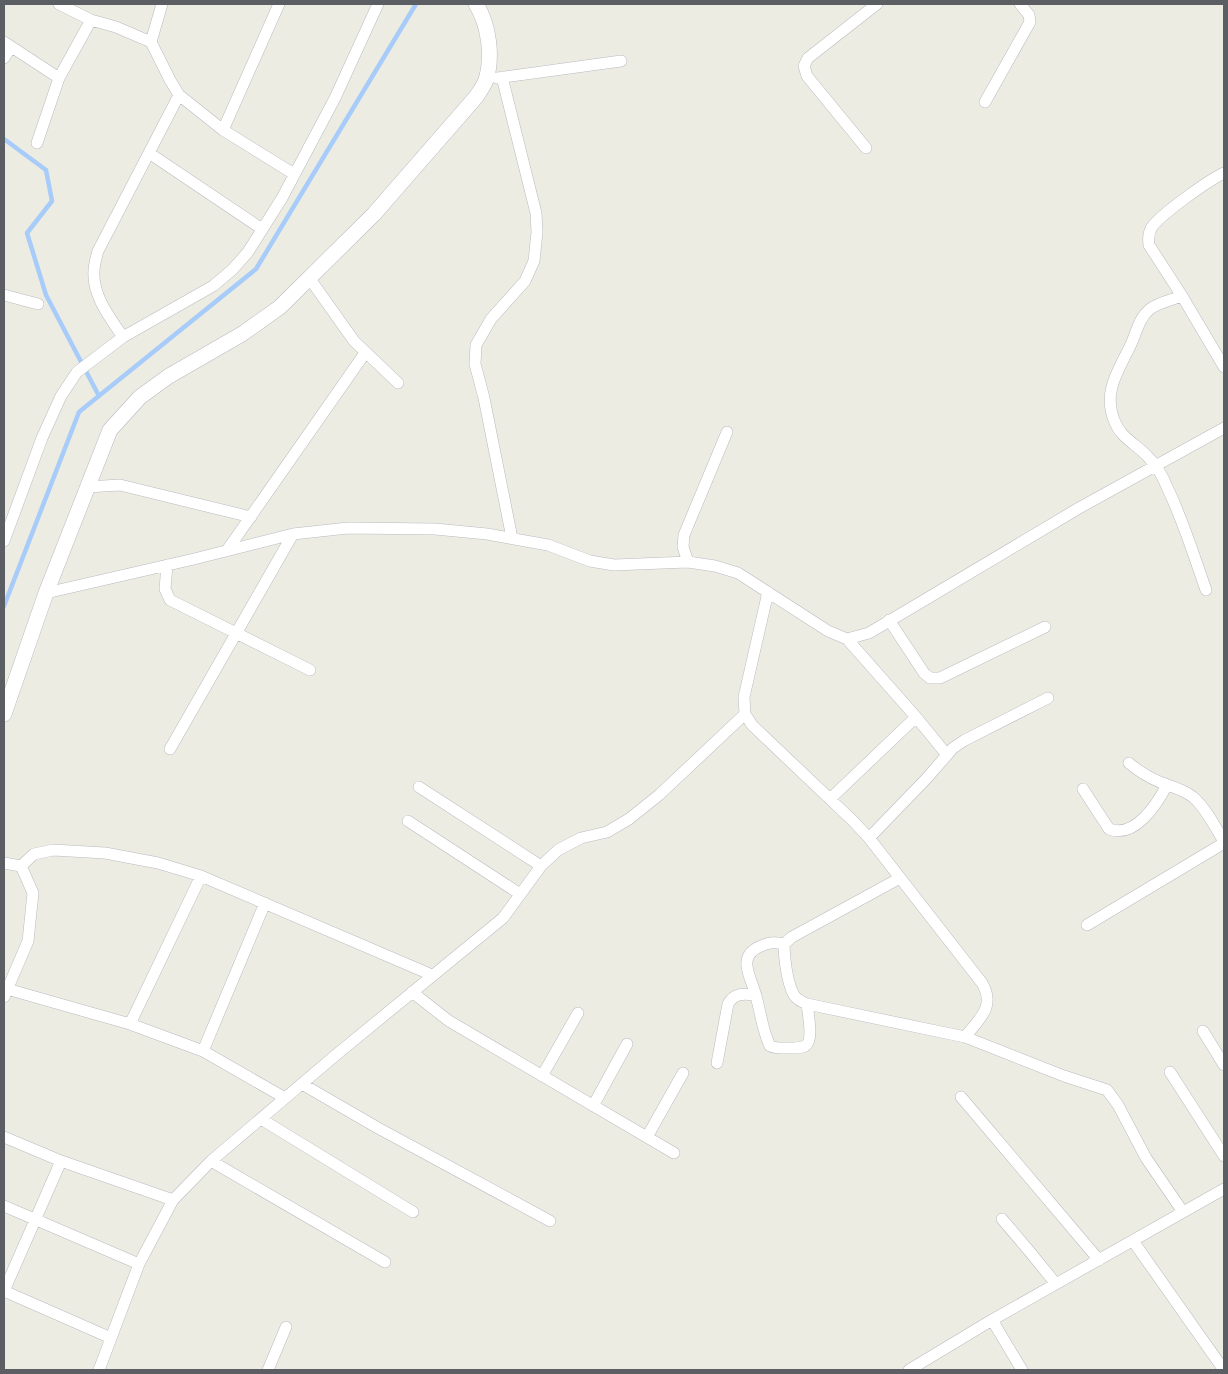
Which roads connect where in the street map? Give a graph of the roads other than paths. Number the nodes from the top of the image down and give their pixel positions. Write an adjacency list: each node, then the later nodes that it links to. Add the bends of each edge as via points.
1 (59, 4): 8 (street)
2 (162, 4): 9 (street)
3 (279, 4): 18 (street)
4 (378, 4): 23 (street, via 335,98)
5 (877, 4): 20 (street, via 808,58 804,66 807,76)
6 (1020, 4): 17 (street, via 1029,15 1030,22)
7 (477, 6): 15 (street, via 487,32)
8 (91, 20): 9 (street); 14 (street)
9 (151, 42): 16 (street)
10 (7, 44): 11 (street); 14 (street)
11 (4, 58)
12 (621, 61): 13 (street)
13 (502, 77): 15 (street); 39 (street, via 538,232 534,262 525,281 491,319 476,345 475,364)
14 (59, 78): 19 (street)
15 (486, 80): 25 (street, via 476,97 374,214)
16 (179, 95): 18 (street); 21 (street)
17 (985, 102)
18 (224, 130): 23 (street)
19 (37, 143)
20 (866, 148)
21 (149, 153): 24 (street); 29 (street, via 98,251 94,272 95,287 106,312)
22 (1224, 173): 27 (street, via 1168,210 1148,235 1149,245)
23 (294, 174): 24 (street)
24 (262, 230): 29 (street, via 248,252 213,286)
25 (310, 279): 30 (street); 36 (street, via 273,313 140,397 110,430)
26 (4, 295): 28 (street)
27 (1182, 296): 31 (street); 35 (street, via 1157,305 1144,316 1116,373 1110,395 1114,420 1122,433)
28 (38, 304)
29 (123, 337): 40 (street, via 77,372 60,396)
30 (365, 353): 32 (street); 37 (street)
31 (1224, 366)
32 (398, 383)
33 (1224, 428): 35 (street)
34 (727, 432): 42 (street, via 684,535 683,547)
35 (1155, 466): 44 (street, via 1185,529); 47 (street)
36 (87, 487): 37 (street, via 120,485); 46 (street)
37 (251, 516): 41 (street)
38 (293, 534): 39 (street, via 348,528 391,528 435,529); 41 (street); 49 (street)
39 (512, 538): 42 (street, via 614,565)
40 (4, 541)
41 (228, 550): 43 (street)
42 (688, 562): 45 (street, via 738,573)
43 (168, 565): 46 (street); 49 (street, via 165,589 170,600)
44 (1206, 590)
45 (768, 592): 50 (street, via 828,631); 54 (street, via 744,697)
46 (46, 593): 53 (street)
47 (889, 620): 48 (street, via 930,678 940,678); 50 (street, via 869,633)
48 (1045, 627)
49 (237, 632): 51 (street); 56 (street)
50 (847, 639): 55 (street)
51 (310, 670)
52 (1048, 698): 57 (street, via 965,740)
53 (4, 714)
54 (745, 714): 62 (street, via 752,726); 68 (street, via 660,795 629,819 607,832 581,838 558,850)
55 (916, 717): 57 (street); 62 (street)
56 (170, 749)
57 (947, 755): 64 (street)
58 (1129, 763): 59 (street)
59 (1167, 785): 61 (street, via 1150,813 1122,831 1109,829); 65 (street, via 1194,798)
60 (419, 787): 68 (street)
61 (1083, 789)
62 (830, 799): 64 (street)
63 (408, 822): 71 (street)
64 (871, 842): 70 (street)
65 (1224, 843): 73 (street)
66 (4, 863): 67 (street)
67 (21, 866): 69 (street, via 34,854 54,850 104,852); 77 (street, via 33,894 28,941)
68 (541, 866): 71 (street)
69 (201, 876): 72 (street); 81 (street)
70 (900, 878): 74 (street); 83 (street, via 987,992 988,1003 984,1013)
71 (520, 894): 75 (street, via 503,918)
72 (265, 903): 75 (street); 85 (street)
73 (1087, 925)
74 (784, 944): 78 (street, via 769,943 754,949 748,956 746,964); 79 (street, via 793,994)
75 (432, 975): 76 (street)
76 (412, 992): 90 (street, via 448,1021); 91 (street)
77 (5, 993): 81 (street)
78 (756, 995): 79 (street, via 767,1041 775,1048 803,1048 807,1045 810,1033); 86 (street, via 737,994 731,998)
79 (807, 1004): 83 (street)
80 (578, 1014): 90 (street)
81 (130, 1024): 85 (street)
82 (1203, 1031): 87 (street)
83 (965, 1037): 106 (street, via 1107,1090 1146,1158)
84 (627, 1044): 94 (street)
85 (203, 1051): 93 (street)
86 (717, 1063)
87 (1224, 1065)
88 (1170, 1072): 99 (street)
89 (682, 1073): 97 (street)
90 (542, 1076): 94 (street)
91 (302, 1084): 93 (street); 109 (street)
92 (961, 1097): 111 (street)
93 (285, 1098): 95 (street)
94 (593, 1106): 97 (street)
95 (261, 1119): 101 (street); 105 (street)
96 (4, 1137): 100 (street)
97 (646, 1137): 98 (street)
98 (674, 1153)
99 (1224, 1156)
100 (60, 1161): 103 (street); 108 (street)
101 (211, 1161): 103 (street); 112 (street)
102 (1224, 1189): 106 (street)
103 (173, 1200): 113 (street)
104 (4, 1206): 108 (street)
105 (413, 1212)
106 (1183, 1212): 110 (street)
107 (1002, 1219): 114 (street)
108 (35, 1220): 113 (street); 115 (street)
109 (550, 1221)
110 (1133, 1241): 111 (street); 123 (street)
111 (1099, 1260): 114 (street)
112 (385, 1262)
113 (139, 1264): 118 (street)
114 (1056, 1284): 116 (street)
115 (4, 1291): 118 (street)
116 (992, 1320): 121 (street); 122 (street)
117 (286, 1327): 120 (street)
118 (111, 1338): 119 (street)
119 (99, 1370)
120 (268, 1370)
121 (909, 1370)
122 (1022, 1370)
123 (1224, 1370)

